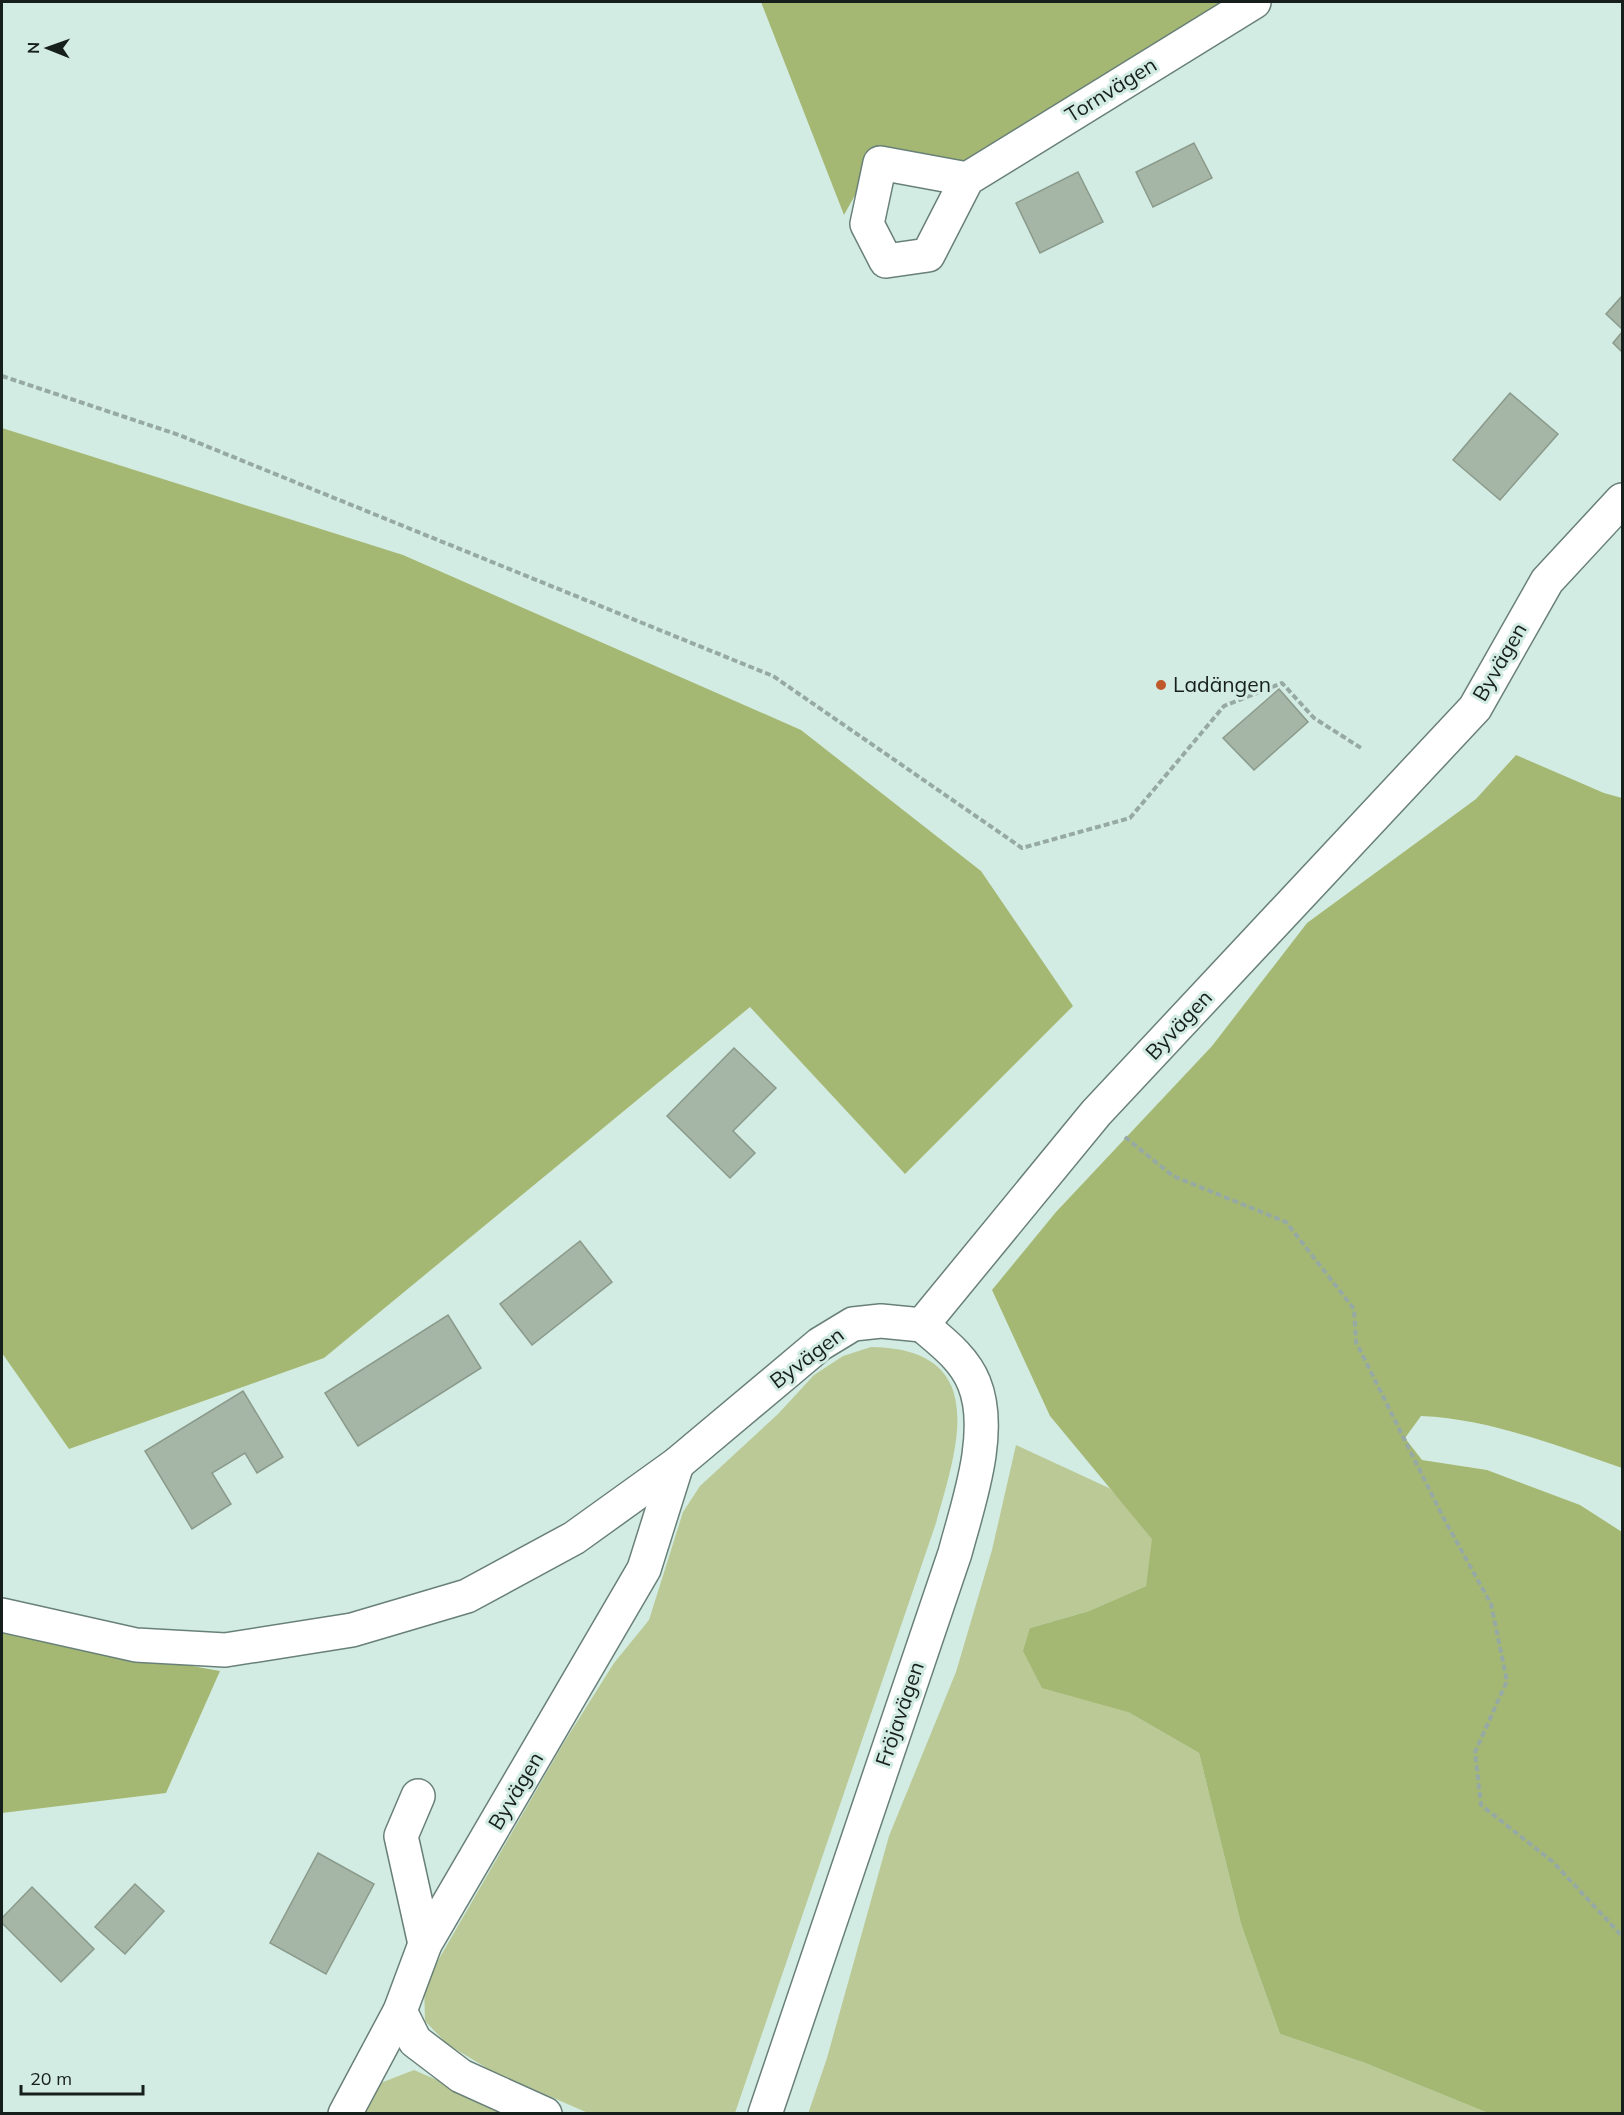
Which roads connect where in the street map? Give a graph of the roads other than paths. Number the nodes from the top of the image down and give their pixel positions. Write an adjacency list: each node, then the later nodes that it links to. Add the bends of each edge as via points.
1 (1254, 2): 2 (street, Tornvägen)
2 (967, 180)
3 (1623, 500): 4 (street, Byvägen, via 1547,581 1475,708 1096,1113)
4 (922, 1325): 5 (street, Byvägen, via 881,1321 853,1324 820,1344); 12 (street, Fröjavägen, via 955,1352 974,1382 981,1412 977,1469 955,1553)
5 (677, 1464): 6 (street, Byvägen, via 574,1538 467,1596 352,1630 225,1650 136,1645); 8 (street, Byvägen, via 644,1569)
6 (2, 1615)
7 (418, 1796): 8 (street, via 401,1836)
8 (425, 1944): 9 (street, Byvägen)
9 (400, 2011): 10 (street, Byvägen); 11 (street, via 415,2041 461,2076)
10 (345, 2114)
11 (545, 2114)
12 (765, 2114)

